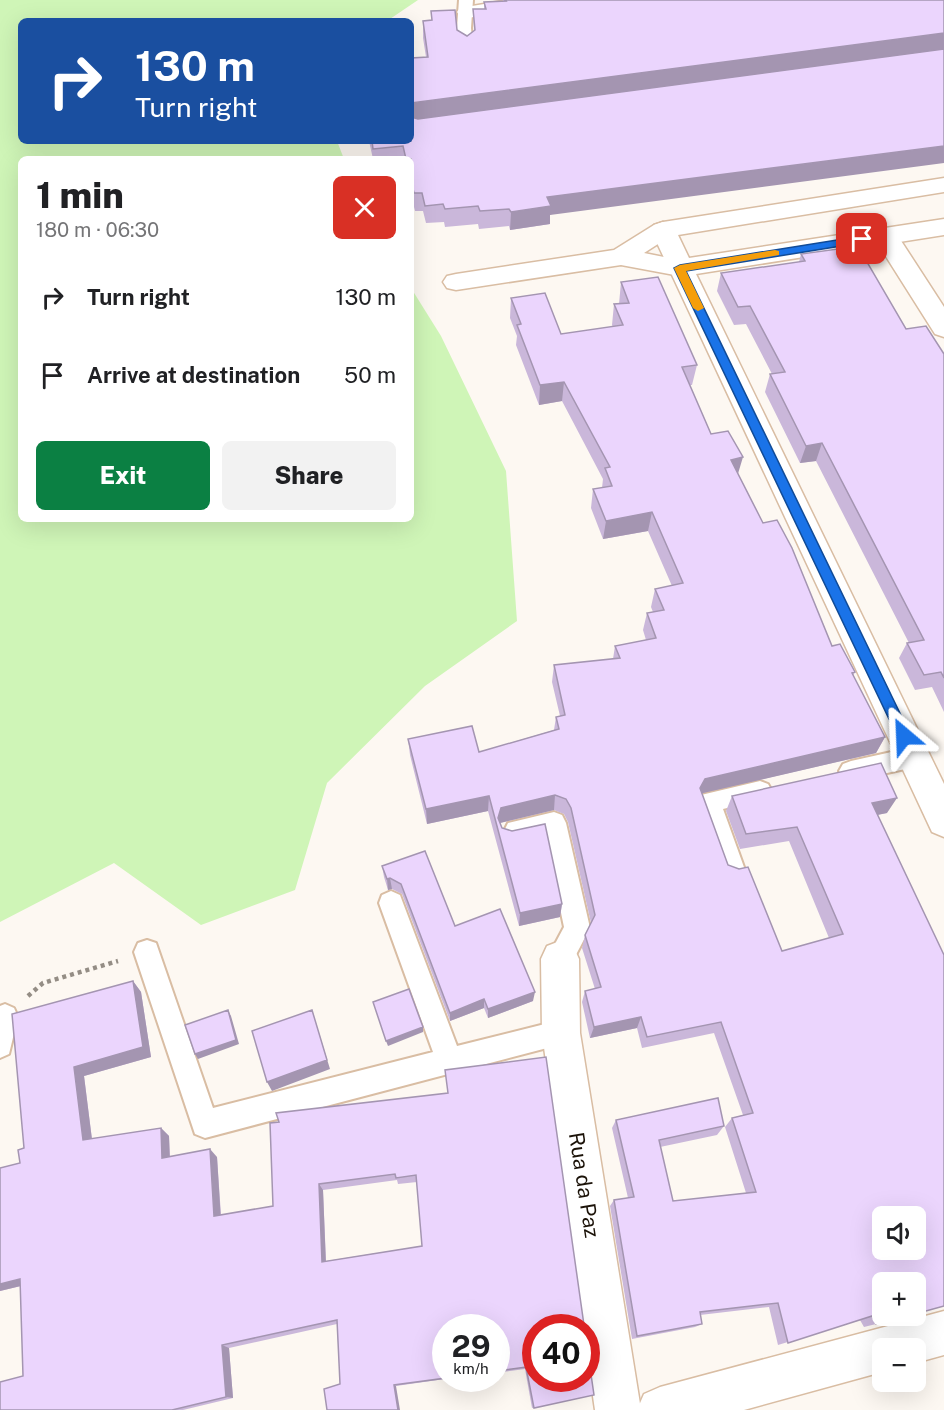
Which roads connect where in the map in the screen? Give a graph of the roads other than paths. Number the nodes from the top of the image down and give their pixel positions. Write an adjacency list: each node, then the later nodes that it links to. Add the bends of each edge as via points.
1 (550, 0): 2 (street)
2 (466, 6): 3 (lane)
3 (466, 48)
4 (944, 185): 6 (street)
5 (944, 227): 7 (street)
6 (663, 230): 8 (street); 9 (street)
7 (885, 236): 9 (street); 11 (street)
8 (621, 257): 9 (street); 10 (street)
9 (680, 268): 12 (street)
10 (456, 282)
11 (944, 328)
12 (914, 757): 13 (lane); 15 (street)
13 (834, 775)
14 (777, 787): 17 (lane, via 709,802)
15 (944, 821)
16 (511, 832): 20 (lane, via 554,823 577,928)
17 (733, 870)
18 (391, 903): 24 (lane)
19 (147, 952): 24 (lane, via 205,1124)
20 (560, 959): 22 (street, Rua da Paz)
21 (5, 1017): 23 (lane)
22 (561, 1033): 24 (lane); 28 (street, Rua da Paz)
23 (0, 1045)
24 (450, 1062)
25 (944, 1333): 26 (street)
26 (925, 1338)
27 (872, 1352): 29 (street)
28 (618, 1410)
29 (660, 1410)

